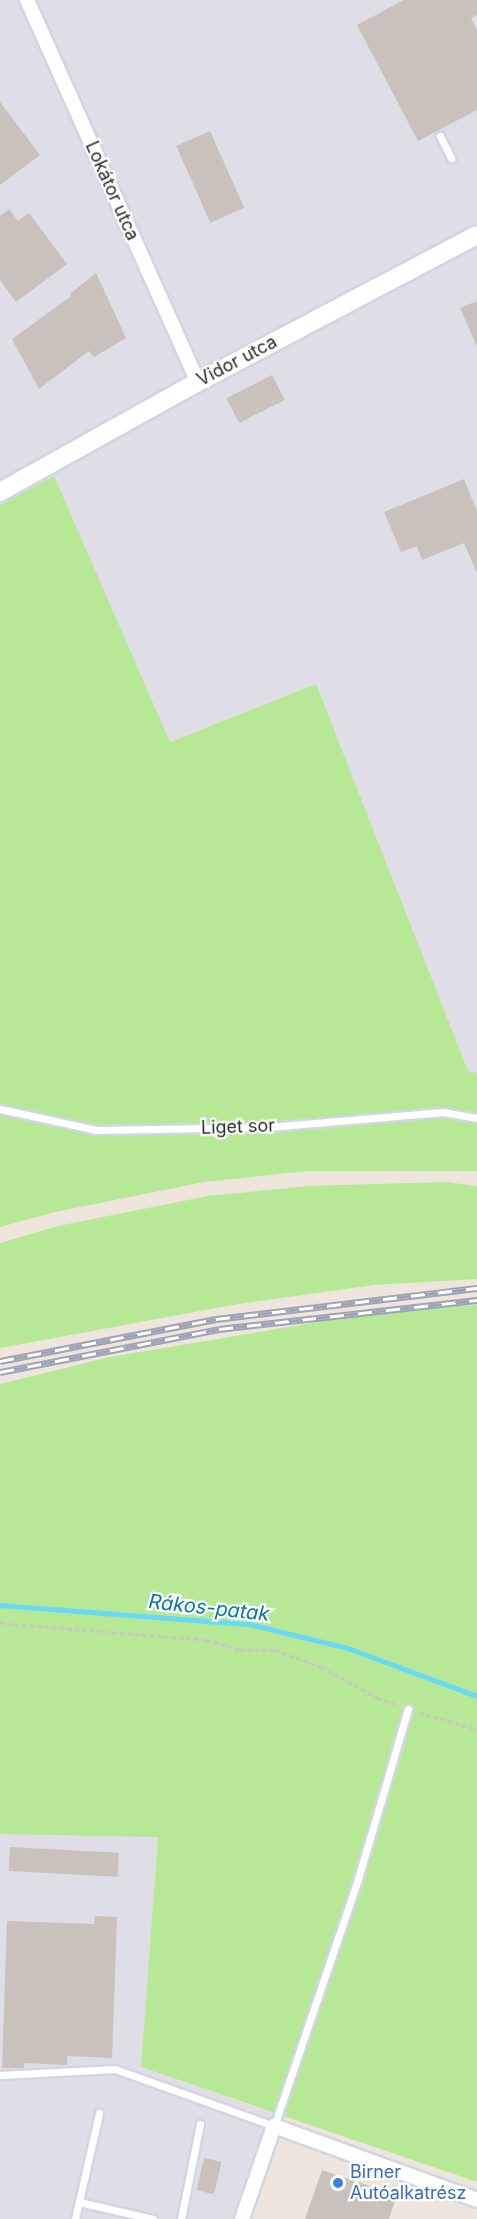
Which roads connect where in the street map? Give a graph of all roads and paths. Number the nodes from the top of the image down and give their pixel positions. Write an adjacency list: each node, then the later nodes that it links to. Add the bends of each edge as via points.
1 (27, 0): 5 (street, Lokátor utca)
2 (440, 136): 3 (lane)
3 (451, 158)
4 (477, 235): 5 (street, Vidor utca)
5 (198, 382): 6 (street, Vidor utca)
6 (0, 492)
7 (0, 1109): 8 (lane, Liget sor, via 96,1130 269,1127 442,1112)
8 (477, 1118)
9 (0, 1623): 10 (path, via 206,1640 240,1650 275,1650 322,1667 377,1698)
10 (408, 1708): 11 (path); 15 (lane, via 358,1879)
11 (477, 1730)
12 (0, 2075): 15 (lane, via 115,2069)
13 (99, 2113): 17 (lane)
14 (200, 2124): 20 (lane)
15 (274, 2126): 16 (street); 21 (street)
16 (477, 2200)
17 (79, 2202): 18 (lane); 19 (lane)
18 (75, 2219)
19 (153, 2219)
20 (181, 2219)
21 (242, 2219)

